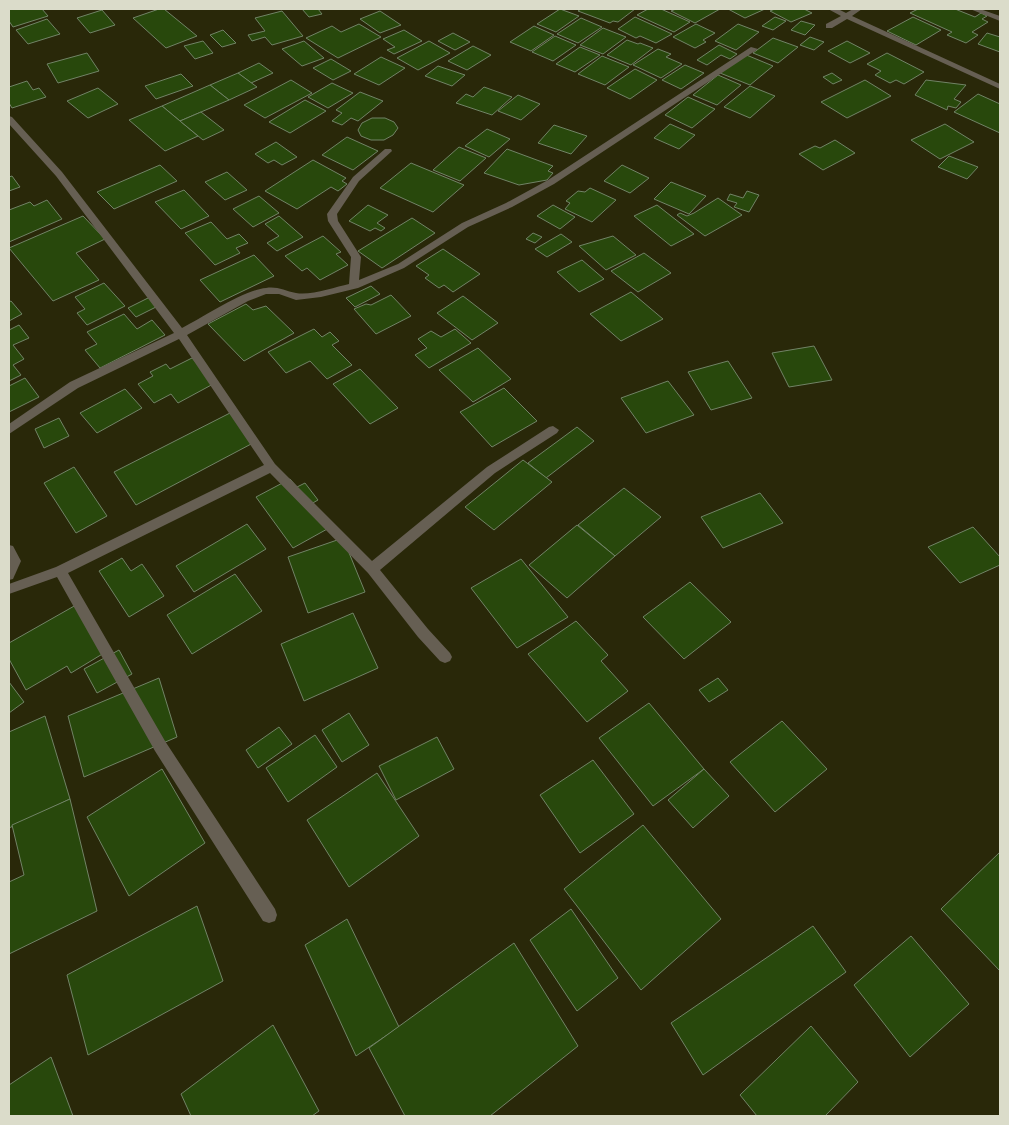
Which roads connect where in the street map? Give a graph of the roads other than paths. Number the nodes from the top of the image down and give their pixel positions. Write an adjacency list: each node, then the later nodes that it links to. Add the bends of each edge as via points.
1 (832, 9): 4 (street)
2 (858, 9): 4 (street)
3 (974, 9): 5 (street)
4 (847, 16): 6 (street); 8 (street)
5 (1000, 19)
6 (829, 26)
7 (754, 49): 11 (street, via 551,182 465,225 401,266)
8 (1000, 87)
9 (9, 119): 12 (street, via 59,174)
10 (388, 151): 11 (street, via 348,189 332,214 333,221 356,257)
11 (354, 286): 12 (street, via 296,297 265,290)
12 (181, 334): 13 (street, via 74,385); 15 (street)
13 (9, 430)
14 (553, 430): 17 (street, via 491,470)
15 (271, 467): 17 (street); 18 (street)
16 (9, 550): 19 (street, via 14,561)
17 (372, 569): 21 (street)
18 (60, 571): 20 (street); 22 (street, via 160,746)
19 (9, 576)
20 (9, 589)
21 (445, 657)
22 (269, 915)

